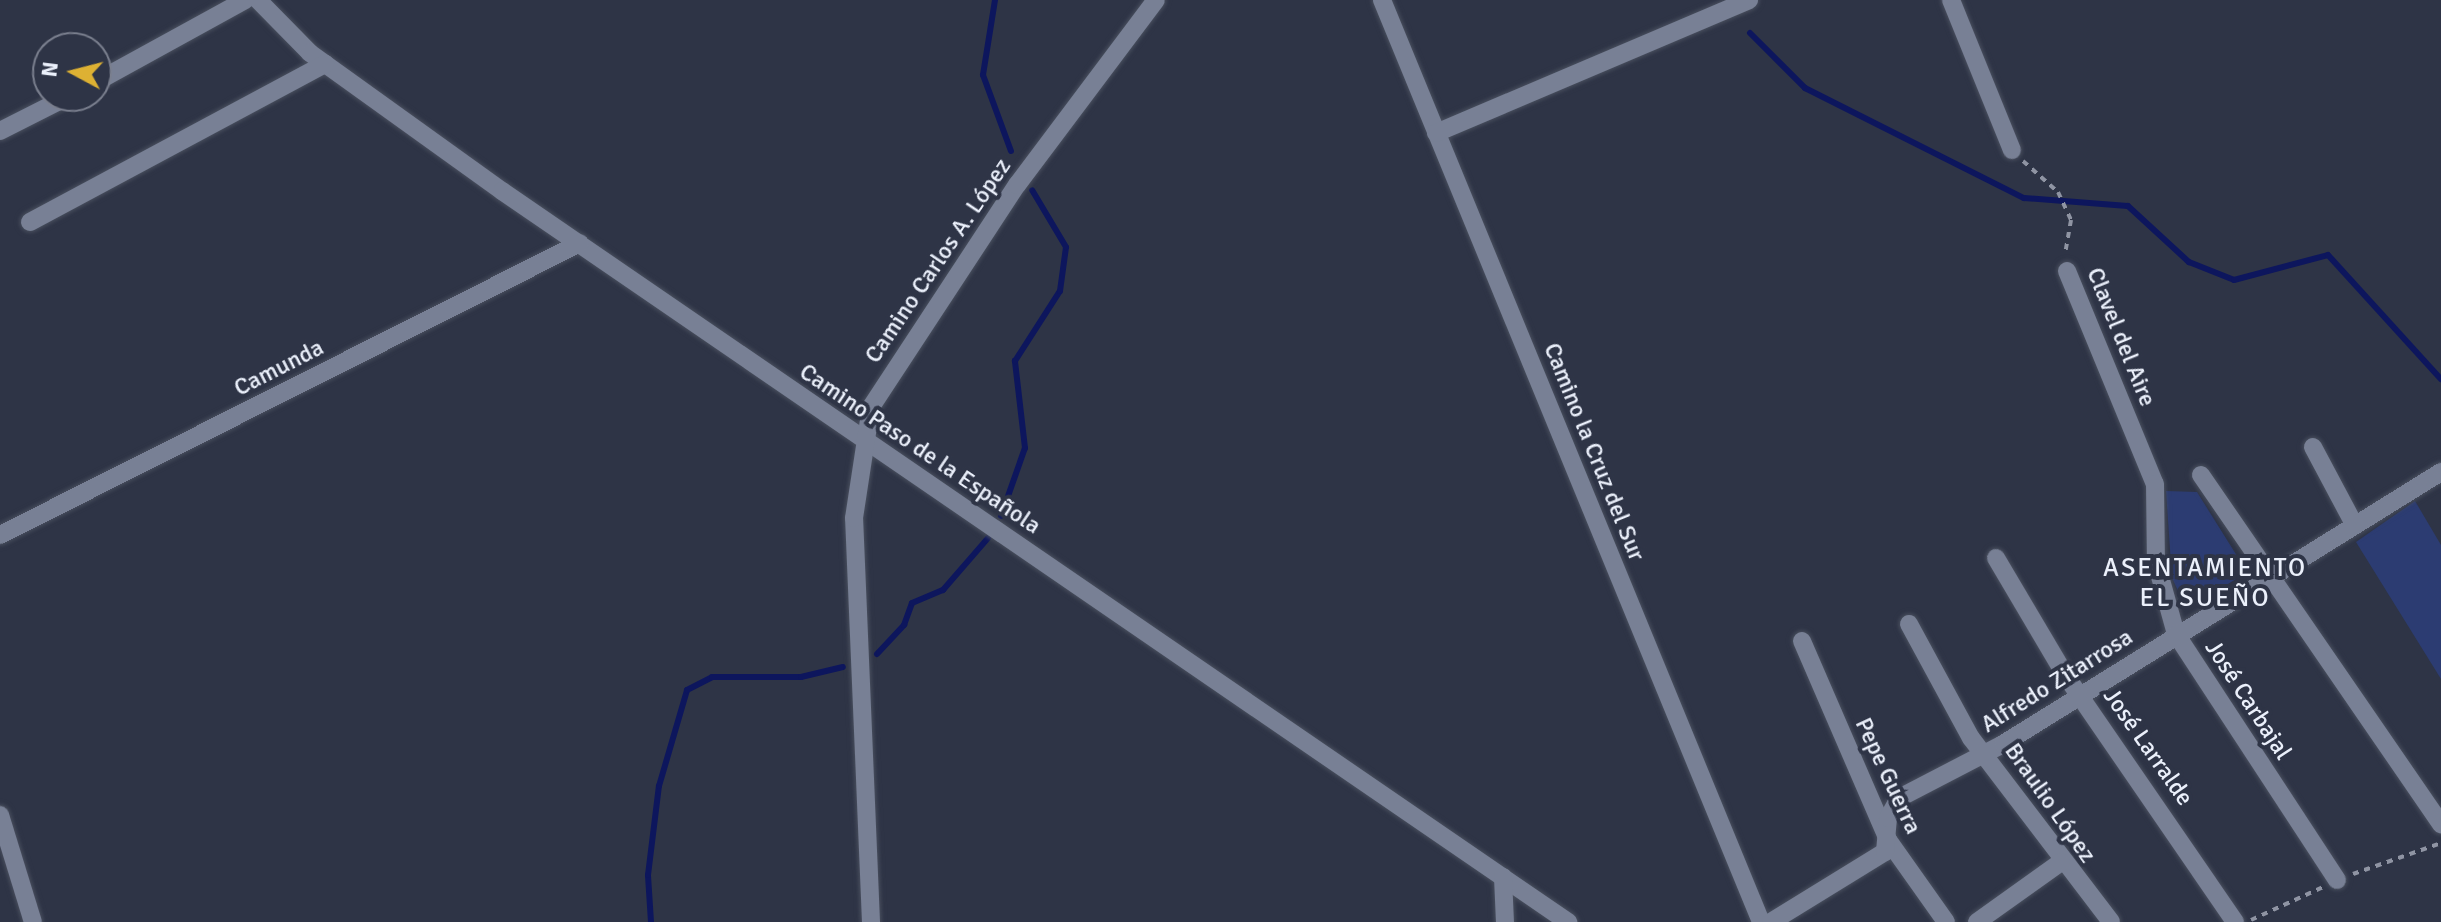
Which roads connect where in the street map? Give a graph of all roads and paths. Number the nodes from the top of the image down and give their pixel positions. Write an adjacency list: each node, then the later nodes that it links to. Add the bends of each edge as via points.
1 (245, 0): 8 (street)
2 (258, 0): 7 (street, Camino Paso de la Española)
3 (1156, 0): 16 (street, Camino Carlos A. López, via 895,363)
4 (1382, 0): 11 (street, Camino la Cruz del Sur)
5 (1749, 0): 11 (street)
6 (1951, 0): 12 (street)
7 (325, 64): 13 (street); 14 (street, Camino Paso de la Española)
8 (112, 73)
9 (37, 112): 10 (street)
10 (0, 131)
11 (1436, 133): 40 (street, Camino la Cruz del Sur)
12 (2012, 150): 15 (path, Clavel del Aire, via 2058,192 2071,220)
13 (30, 222)
14 (580, 243): 16 (street, Camino Paso de la Española); 22 (street, Camunda)
15 (2067, 271): 20 (street, Clavel del Aire)
16 (863, 438): 34 (street, Camino Paso de la Española); 37 (street, Camino Carlos A. López, via 854,518)
17 (2313, 447): 21 (street)
18 (2441, 472): 21 (street, Alfredo Zitarrosa)
19 (2201, 475): 24 (street)
20 (2155, 484): 26 (street, José Carbajal, via 2156,562)
21 (2355, 526): 24 (street, Alfredo Zitarrosa)
22 (0, 535)
23 (1996, 558): 28 (street, José Larralde)
24 (2266, 576): 26 (street, Alfredo Zitarrosa); 31 (street)
25 (1909, 624): 29 (street, Braulio López, via 1971,738)
26 (2176, 634): 28 (street, Alfredo Zitarrosa); 35 (street, José Carbajal)
27 (1802, 641): 32 (street, Pepe Guerra)
28 (2082, 695): 29 (street, Alfredo Zitarrosa); 45 (street, José Larralde)
29 (1987, 752): 32 (street, Alfredo Zitarrosa, via 1899,798); 33 (street, Braulio López)
30 (0, 815): 36 (street)
31 (2441, 824)
32 (1888, 840): 41 (street, via 1885,852); 42 (street, Pepe Guerra)
33 (2061, 862): 43 (street); 44 (street, Braulio López)
34 (1503, 877): 38 (street); 39 (street, Camino Paso de la Española)
35 (2337, 880)
36 (33, 922)
37 (871, 922)
38 (1505, 922)
39 (1568, 922)
40 (1761, 922)
41 (1771, 922)
42 (1946, 922)
43 (1977, 922)
44 (2111, 922)
45 (2235, 922)

